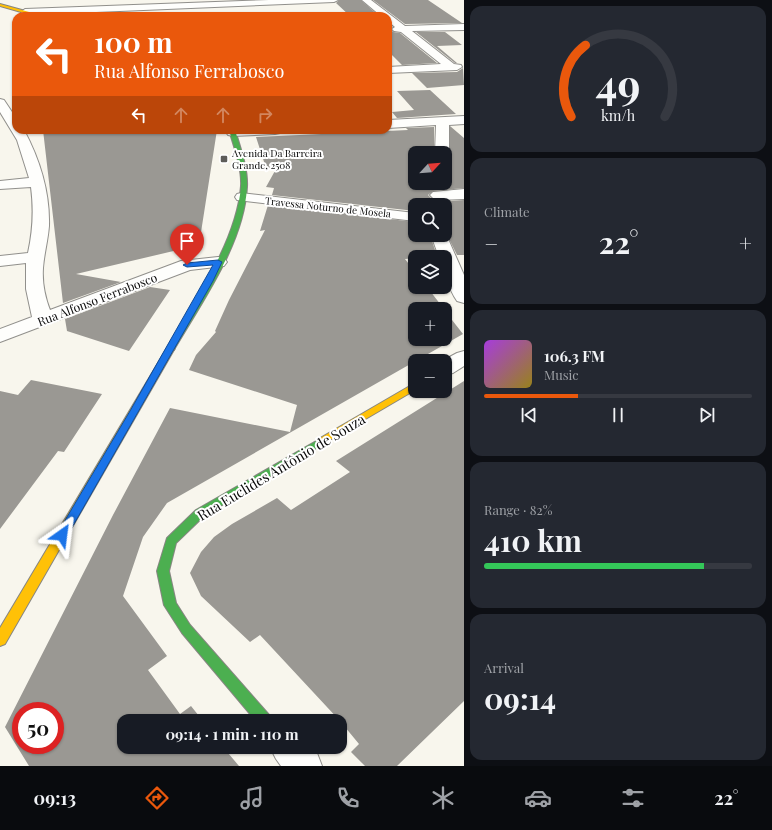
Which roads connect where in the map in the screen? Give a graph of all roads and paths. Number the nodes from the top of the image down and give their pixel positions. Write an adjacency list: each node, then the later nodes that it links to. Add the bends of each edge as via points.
1 (334, 0): 4 (street)
2 (366, 0): 5 (street)
3 (0, 5): 4 (main road)
4 (25, 12)
5 (382, 12)
6 (392, 20): 8 (street)
7 (464, 27): 8 (street)
8 (404, 29): 9 (street); 11 (street)
9 (392, 30)
10 (464, 66): 11 (street)
11 (451, 67): 12 (street)
12 (392, 70)
13 (0, 103): 16 (street)
14 (464, 120): 15 (street)
15 (443, 121): 17 (street); 20 (street)
16 (12, 124)
17 (392, 124)
18 (17, 134): 21 (street, via 36,172)
19 (234, 134): 25 (main road, via 244,186)
20 (442, 146)
21 (38, 182): 22 (street); 28 (street, via 41,221)
22 (0, 185)
23 (438, 194): 24 (street)
24 (464, 194)
25 (241, 198): 26 (lane, Travessa Noturno de Mosela); 30 (main road, via 235,230)
26 (408, 216)
27 (441, 242): 31 (street)
28 (36, 258): 29 (street); 32 (street, via 36,297)
29 (0, 261)
30 (218, 262): 32 (street, Rua Alfonso Ferrabosco, via 187,265); 37 (main road, via 135,411)
31 (464, 297)
32 (43, 320): 33 (street, Rua Alfonso Ferrabosco)
33 (0, 336)
34 (464, 357): 35 (street)
35 (452, 364)
36 (408, 390): 38 (main road, Rua Euclides Antônio de Souza, via 200,513 171,541 163,572 170,605 186,628)
37 (0, 640)
38 (259, 714)
39 (294, 754): 40 (street)
40 (304, 766)

